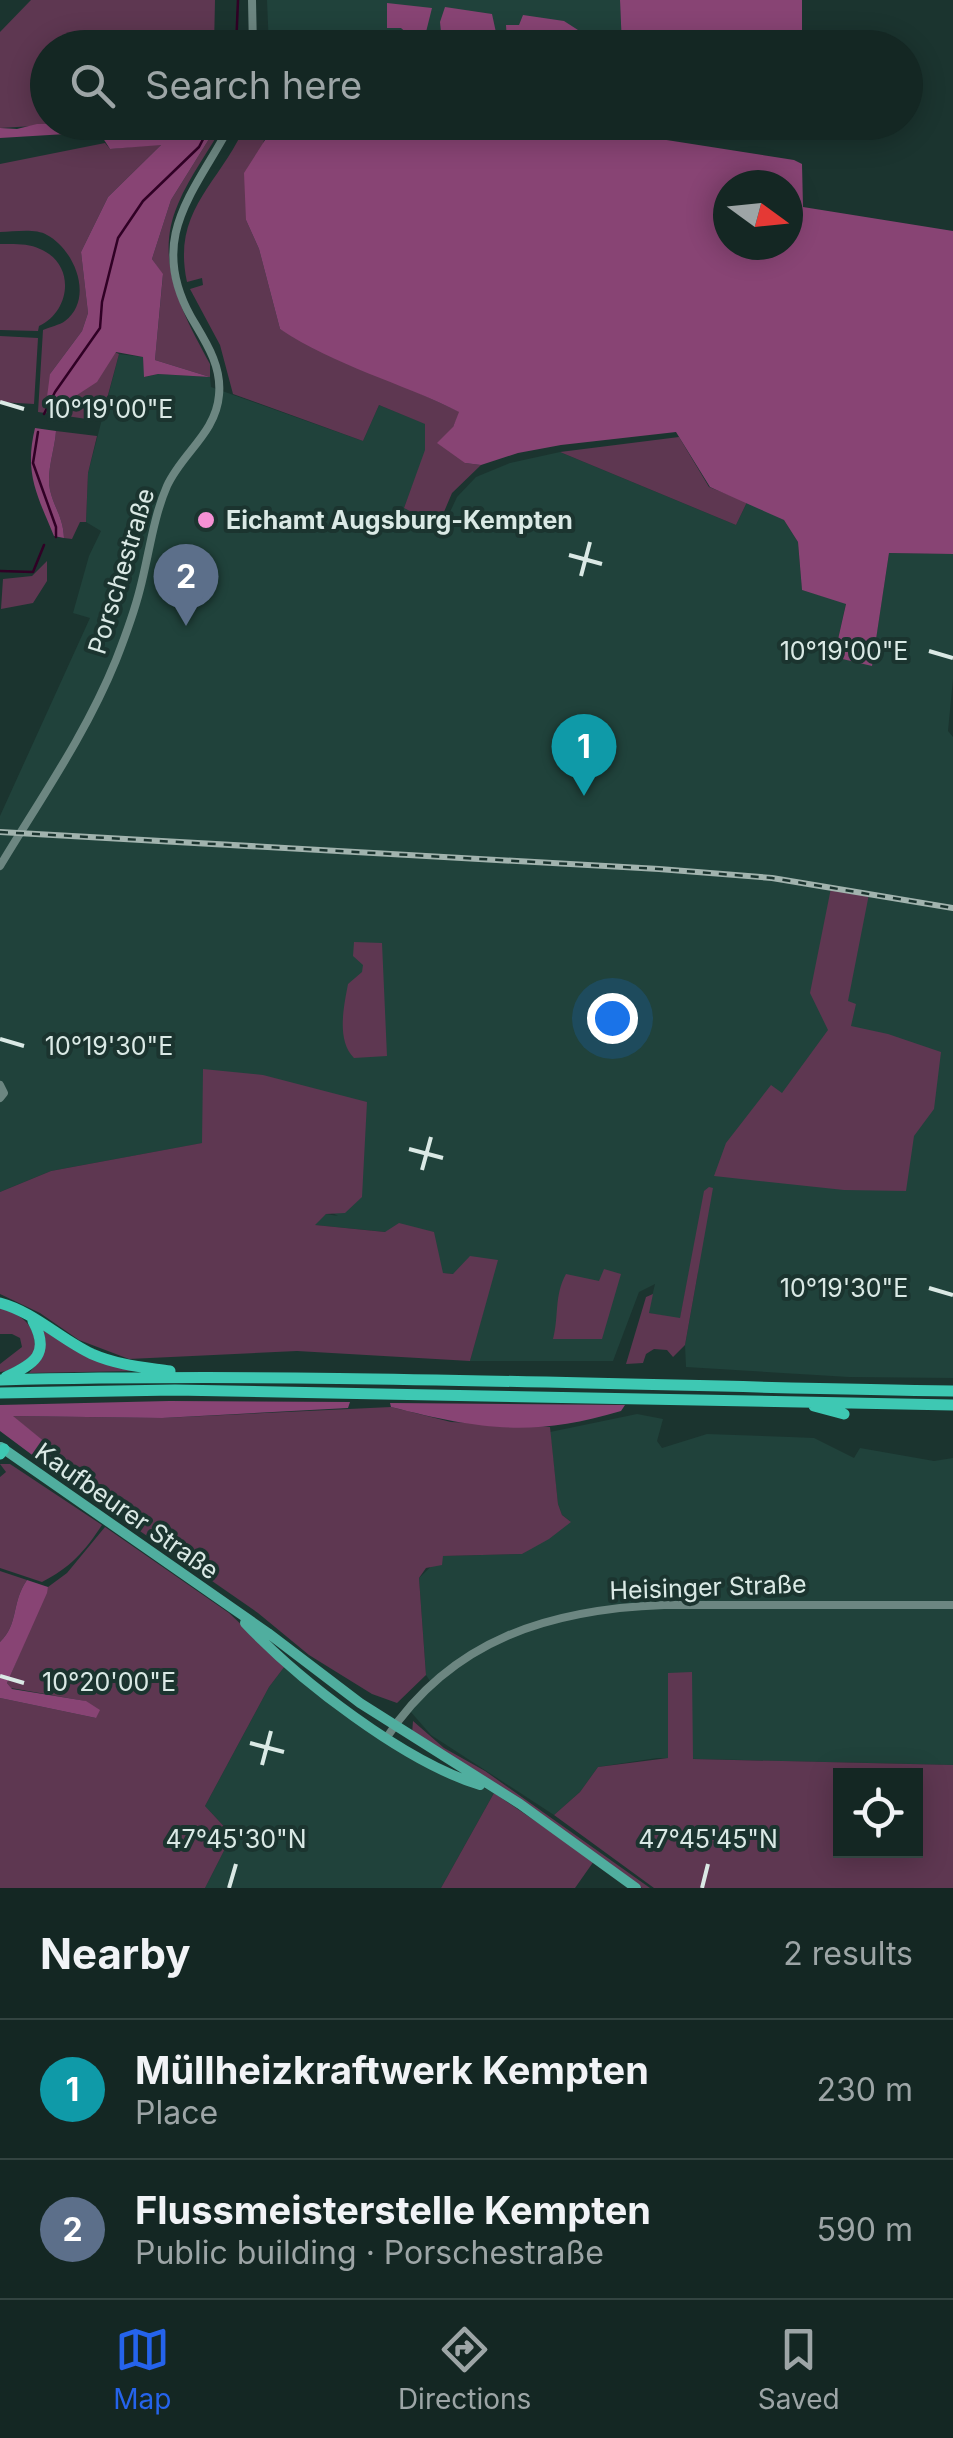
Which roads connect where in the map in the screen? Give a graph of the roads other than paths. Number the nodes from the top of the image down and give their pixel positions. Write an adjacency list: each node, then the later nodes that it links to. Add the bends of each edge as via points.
1 (252, 0): 2 (street)
2 (252, 30)
3 (221, 140): 4 (street, Porschestraße, via 185,200 173,258 180,292 219,380 213,416 165,490 116,660 83,732)
4 (0, 866)
5 (0, 1303): 6 (highway)
6 (31, 1317): 7 (highway, via 93,1354); 8 (highway, via 41,1340 38,1358)
7 (188, 1377): 8 (highway); 9 (highway)
8 (0, 1380)
9 (953, 1391)
10 (0, 1393): 11 (highway)
11 (790, 1401): 12 (highway); 13 (highway)
12 (953, 1404)
13 (844, 1414)
14 (1, 1450): 16 (main road, Kaufbeurer Straße, via 231,1609)
15 (953, 1605): 16 (street, Heisinger Straße, via 664,1605 578,1614 512,1632 475,1651 430,1684)
16 (390, 1732): 17 (main road); 17 (main road, via 455,1776)
17 (496, 1788): 18 (main road)
18 (636, 1888)

